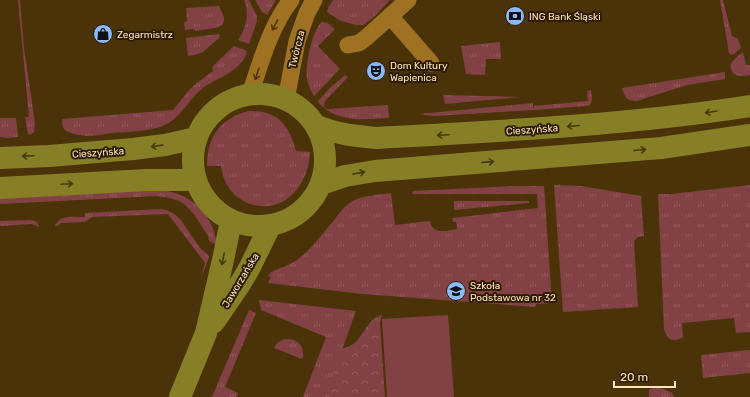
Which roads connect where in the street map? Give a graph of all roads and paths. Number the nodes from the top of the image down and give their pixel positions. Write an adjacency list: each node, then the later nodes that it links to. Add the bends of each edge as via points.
1 (291, 0): 7 (street, one-way to 7, via 271,34)
2 (314, 0): 8 (street, Twórcza, via 297,41)
3 (408, 0): 4 (street)
4 (390, 16): 5 (street, via 359,43); 6 (street)
5 (348, 45)
6 (432, 63)
7 (250, 94): 8 (main road, via 269,94); 12 (main road, via 232,99 216,109 204,122)
8 (286, 100): 10 (main road, via 302,110)
9 (750, 106): 10 (main road, Cieszyńska, one-way to 10, via 555,128 376,138 353,136)
10 (315, 125): 15 (main road, via 325,154)
11 (750, 135): 15 (main road, one-way to 11, via 374,171 662,148)
12 (196, 138): 13 (main road, Cieszyńska, one-way to 13, via 132,150); 14 (main road, via 192,152)
13 (0, 158)
14 (195, 180): 16 (main road, one-way to 14, via 146,180); 17 (main road, via 209,204)
15 (321, 184): 18 (main road, via 313,199 301,212 286,221)
16 (0, 188)
17 (231, 221): 18 (main road, via 250,226); 19 (main road, Jaworzańska, one-way to 19)
18 (270, 226): 19 (main road, Jaworzańska, via 246,273)
19 (206, 333): 20 (main road, Jaworzańska)
20 (180, 397)

